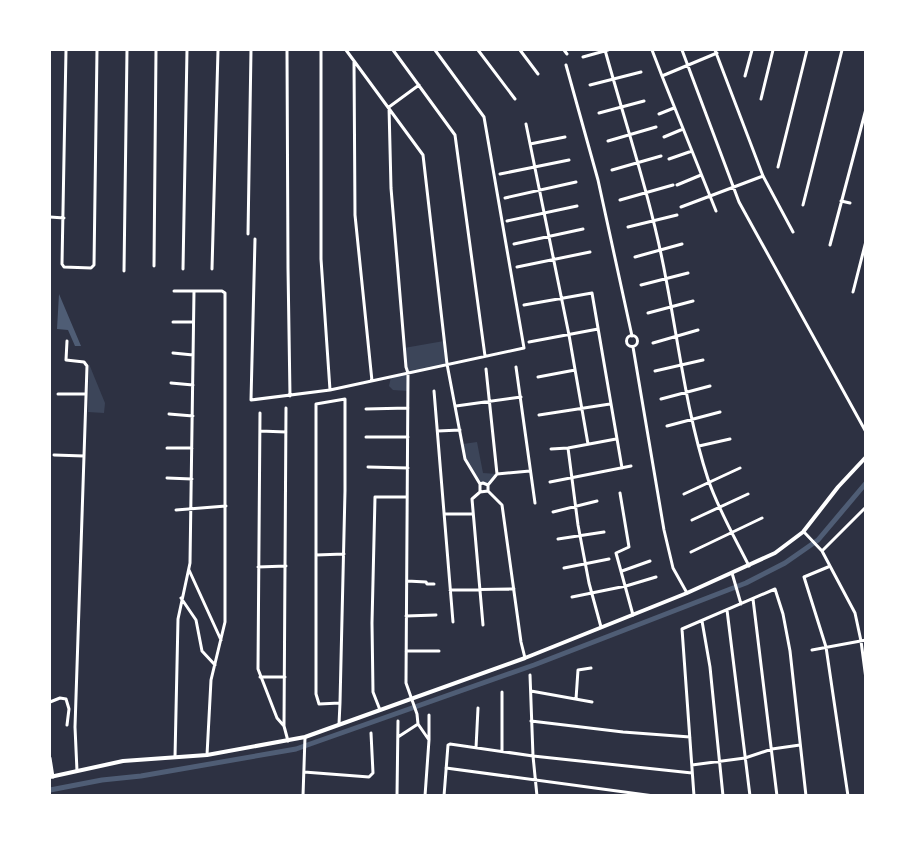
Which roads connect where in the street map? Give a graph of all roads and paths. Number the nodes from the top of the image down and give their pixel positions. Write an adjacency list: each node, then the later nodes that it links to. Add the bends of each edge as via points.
1 (66, 50): 80 (street)
2 (97, 50): 80 (street, via 93,267 63,266)
3 (127, 50): 101 (street)
4 (156, 50): 97 (street)
5 (187, 50): 100 (street)
6 (218, 50): 99 (street)
7 (251, 50): 86 (street)
8 (287, 50): 145 (street)
9 (321, 50): 140 (street, via 321,259)
10 (346, 50): 26 (street)
11 (393, 50): 34 (street)
12 (435, 50): 126 (street, via 484,117 524,348)
13 (478, 50): 36 (street)
14 (520, 50): 30 (street)
15 (564, 50): 24 (street)
16 (607, 50): 25 (street); 33 (street)
17 (652, 50): 31 (street)
18 (682, 50): 28 (street)
19 (752, 50): 32 (street)
20 (773, 50): 37 (street)
21 (807, 50): 59 (street)
22 (842, 50): 73 (street)
23 (716, 51): 28 (street); 63 (street)
24 (567, 54)
25 (583, 57)
26 (354, 60): 39 (street); 136 (street, via 356,215)
27 (566, 65): 118 (street, via 598,180)
28 (688, 66): 31 (street); 65 (street)
29 (641, 72): 33 (street)
30 (538, 74)
31 (662, 76): 41 (street)
32 (745, 76)
33 (613, 80): 35 (street); 40 (street)
34 (419, 85): 39 (street); 126 (street, via 455,135)
35 (590, 85)
36 (514, 99)
37 (761, 99)
38 (644, 101): 40 (street)
39 (389, 107): 128 (street, via 423,155); 134 (street, via 391,189)
40 (622, 107): 43 (street); 48 (street)
41 (674, 108): 44 (street); 47 (street)
42 (866, 109): 71 (street)
43 (599, 113)
44 (659, 114)
45 (526, 124): 52 (street)
46 (656, 127): 48 (street)
47 (683, 129): 50 (street); 53 (street)
48 (629, 135): 51 (street); 57 (street)
49 (565, 137): 52 (street)
50 (664, 137)
51 (608, 141)
52 (530, 144): 58 (street)
53 (692, 152): 55 (street); 62 (street)
54 (662, 156): 57 (street)
55 (669, 159)
56 (569, 160): 58 (street)
57 (638, 163): 60 (street); 67 (street)
58 (535, 167): 61 (street); 66 (street)
59 (778, 167)
60 (612, 170)
61 (500, 174)
62 (701, 175): 67 (street); 68 (street)
63 (763, 176): 65 (street); 85 (street)
64 (576, 182): 66 (street)
65 (732, 187): 68 (street); 166 (street)
66 (540, 190): 69 (street); 77 (street)
67 (645, 193): 70 (street); 82 (street)
68 (709, 195): 75 (street); 76 (street)
69 (505, 198)
70 (620, 200)
71 (840, 201): 72 (street); 92 (street)
72 (850, 203)
73 (803, 205)
74 (577, 206): 77 (street)
75 (681, 207)
76 (716, 212)
77 (544, 213): 81 (street); 87 (street)
78 (677, 215): 82 (street)
79 (50, 217): 80 (street)
80 (64, 218)
81 (507, 221)
82 (652, 221): 83 (street); 93 (street)
83 (628, 228)
84 (583, 229): 87 (street)
85 (793, 232)
86 (248, 234)
87 (549, 236): 90 (street); 96 (street)
88 (255, 239): 145 (street, via 251,400)
89 (866, 241): 107 (street)
90 (514, 244)
91 (682, 244): 93 (street)
92 (830, 245)
93 (660, 250): 95 (street); 103 (street)
94 (590, 252): 96 (street)
95 (635, 256)
96 (554, 260): 98 (street); 108 (street)
97 (154, 266)
98 (517, 267)
99 (212, 268)
100 (183, 269)
101 (124, 271)
102 (688, 273): 103 (street)
103 (666, 279): 104 (street); 111 (street)
104 (641, 285)
105 (174, 291): 106 (street)
106 (194, 291): 114 (street); 202 (street, via 224,291)
107 (853, 292)
108 (561, 298): 110 (street); 115 (street, via 592,293); 117 (street)
109 (693, 302): 111 (street)
110 (524, 305)
111 (670, 307): 112 (street); 119 (street)
112 (648, 313)
113 (173, 322): 114 (street)
114 (193, 322): 125 (street)
115 (598, 329): 117 (street); 149 (street)
116 (698, 330): 119 (street)
117 (569, 335): 121 (street); 132 (street)
118 (632, 336): 123 (street, via 637,340); 123 (street, via 626,342)
119 (676, 336): 122 (street); 129 (street)
120 (67, 341): 144 (street, via 66,360 84,362 87,366)
121 (529, 342)
122 (653, 343)
123 (633, 347): 241 (street, via 664,530 673,568)
124 (173, 353): 125 (street)
125 (193, 355): 138 (street)
126 (485, 356): 128 (street)
127 (703, 360): 129 (street)
128 (447, 364): 134 (street); 150 (street)
129 (681, 364): 133 (street); 142 (street)
130 (516, 367): 146 (street)
131 (486, 369): 148 (street)
132 (575, 370): 135 (street); 153 (street)
133 (655, 371)
134 (408, 373): 136 (street); 152 (street)
135 (538, 377)
136 (372, 381): 140 (street)
137 (171, 383): 138 (street)
138 (193, 385): 159 (street)
139 (710, 386): 142 (street)
140 (330, 390): 145 (street)
141 (434, 391): 164 (street)
142 (687, 392): 147 (street); 160 (street)
143 (58, 394): 144 (street)
144 (86, 394): 178 (street)
145 (290, 396)
146 (521, 397): 148 (street); 185 (street)
147 (661, 399)
148 (490, 400): 150 (street); 186 (street)
149 (610, 404): 153 (street); 169 (street)
150 (456, 406): 162 (street)
151 (286, 408): 165 (street)
152 (408, 408): 154 (street); 168 (street)
153 (582, 408): 158 (street); 171 (street)
154 (366, 409)
155 (720, 412): 160 (street)
156 (260, 413): 163 (street)
157 (169, 414): 159 (street)
158 (539, 415)
159 (193, 416): 174 (street)
160 (692, 418): 161 (street); 172 (street)
161 (667, 426)
162 (460, 430): 164 (street); 192 (street, via 465,459)
163 (260, 431): 165 (street); 227 (street)
164 (438, 431): 209 (street)
165 (286, 432): 225 (street)
166 (866, 432)
167 (366, 437): 168 (street)
168 (408, 437): 182 (street)
169 (616, 439): 171 (street); 183 (street)
170 (730, 439): 172 (street)
171 (588, 444): 175 (street)
172 (699, 447): 191 (street)
173 (167, 448): 174 (street)
174 (192, 448): 189 (street)
175 (568, 448): 176 (street); 188 (street)
176 (551, 449)
177 (54, 454): 178 (street)
178 (84, 456): 301 (street)
179 (866, 457): 213 (street)
180 (631, 466): 183 (street)
181 (368, 467): 182 (street)
182 (408, 468): 199 (street)
183 (622, 468): 188 (street)
184 (740, 468): 191 (street)
185 (531, 471): 186 (street); 201 (street)
186 (498, 474): 193 (street)
187 (167, 478): 189 (street)
188 (572, 478): 190 (street); 203 (street)
189 (192, 479): 206 (street)
190 (550, 482)
191 (709, 482): 197 (street); 204 (street)
192 (480, 484): 193 (street); 195 (street)
193 (488, 485): 194 (street)
194 (488, 491): 195 (street); 239 (street, via 502,505)
195 (480, 492): 210 (street, via 472,499)
196 (620, 493): 231 (street, via 629,547 616,552)
197 (684, 494)
198 (748, 494): 204 (street)
199 (407, 497): 234 (street); 275 (street, via 375,497 373,692)
200 (597, 501): 203 (street)
201 (535, 503)
202 (226, 506): 206 (street); 255 (street)
203 (576, 506): 208 (street); 216 (street)
204 (720, 507): 212 (street); 215 (street)
205 (866, 507): 218 (street)
206 (192, 509): 207 (street); 230 (street)
207 (176, 510)
208 (553, 512)
209 (444, 514): 210 (street); 237 (street)
210 (473, 514): 238 (street)
211 (762, 518): 215 (street)
212 (692, 520)
213 (803, 531): 218 (street); 226 (street, via 775,553)
214 (604, 532): 216 (street)
215 (732, 532): 219 (street); 226 (street)
216 (581, 536): 217 (street); 224 (street)
217 (558, 539)
218 (821, 550): 228 (street)
219 (691, 552)
220 (344, 554): 221 (street); 221 (street, via 345,399 316,404); 273 (street)
221 (316, 555): 273 (street, via 316,694 319,704)
222 (609, 559): 224 (street)
223 (650, 561): 231 (street)
224 (587, 564): 229 (street); 240 (street)
225 (286, 566): 227 (street); 265 (street)
226 (748, 566): 232 (street)
227 (258, 567): 264 (street)
228 (828, 567): 254 (street, via 855,613); 256 (street, via 804,577)
229 (564, 568)
230 (189, 570): 243 (street); 255 (street)
231 (622, 571): 236 (street)
232 (732, 573): 241 (street); 245 (street)
233 (656, 577): 236 (street)
234 (407, 581): 235 (street); 249 (street)
235 (434, 584)
236 (626, 586): 240 (street); 248 (street)
237 (450, 590): 238 (street); 251 (street)
238 (480, 590): 239 (street); 252 (street)
239 (514, 590): 260 (street)
240 (592, 593): 242 (street); 253 (street)
241 (687, 593): 248 (street)
242 (572, 597)
243 (181, 598): 261 (street, via 196,620 204,655); 295 (street)
244 (753, 598): 245 (street); 289 (street, via 775,589 790,651); 291 (street)
245 (741, 604): 246 (street)
246 (727, 610): 250 (street); 297 (street)
247 (436, 615): 249 (street)
248 (633, 615): 253 (street)
249 (406, 616): 258 (street)
250 (702, 621): 286 (street, via 682,629); 298 (street)
251 (453, 622)
252 (483, 625)
253 (601, 627): 260 (street)
254 (863, 641): 256 (street); 266 (street)
255 (222, 642): 261 (street)
256 (826, 647): 257 (street); 317 (street)
257 (812, 650)
258 (406, 651): 259 (street); 270 (street, via 406,683)
259 (439, 651)
260 (525, 658): 270 (street)
261 (215, 665): 293 (street)
262 (591, 668): 269 (street, via 578,670)
263 (530, 675): 267 (street)
264 (260, 677): 265 (street); 282 (street)
265 (285, 677): 282 (street)
266 (866, 679)
267 (531, 691): 269 (street); 278 (street)
268 (502, 692): 292 (street)
269 (576, 699): 272 (street)
270 (412, 700): 275 (street); 280 (street)
271 (50, 702): 281 (street, via 66,699)
272 (592, 702)
273 (340, 704): 279 (street)
274 (478, 708): 290 (street)
275 (380, 710): 279 (street)
276 (429, 715): 287 (street)
277 (398, 721): 285 (street)
278 (531, 722): 286 (street); 294 (street)
279 (339, 724): 284 (street)
280 (418, 724): 285 (street); 287 (street)
281 (67, 725)
282 (284, 726): 288 (street)
283 (371, 733): 302 (street, via 373,773 369,777)
284 (305, 737): 288 (street); 302 (street)
285 (398, 737): 307 (street)
286 (690, 737): 299 (street)
287 (429, 740): 308 (street)
288 (288, 741): 293 (street)
289 (800, 745): 291 (street); 316 (street)
290 (476, 748): 292 (street); 300 (street, via 448,745)
291 (772, 749): 297 (street); 315 (street)
292 (502, 751): 294 (street)
293 (207, 755): 295 (street)
294 (532, 756): 303 (street); 305 (street)
295 (175, 757): 301 (street, via 123,761)
296 (50, 758): 304 (street)
297 (745, 758): 298 (street); 314 (street)
298 (719, 763): 299 (street); 313 (street)
299 (692, 765): 303 (street)
300 (446, 768): 305 (street); 309 (street)
301 (76, 771): 304 (street)
302 (304, 772): 306 (street)
303 (692, 772): 312 (street)
304 (51, 777)
305 (537, 781): 310 (street); 311 (street)
306 (303, 795)
307 (397, 795)
308 (425, 795)
309 (444, 795)
310 (537, 795)
311 (654, 795)
312 (694, 795)
313 (723, 795)
314 (750, 795)
315 (777, 795)
316 (806, 795)
317 (848, 795)

